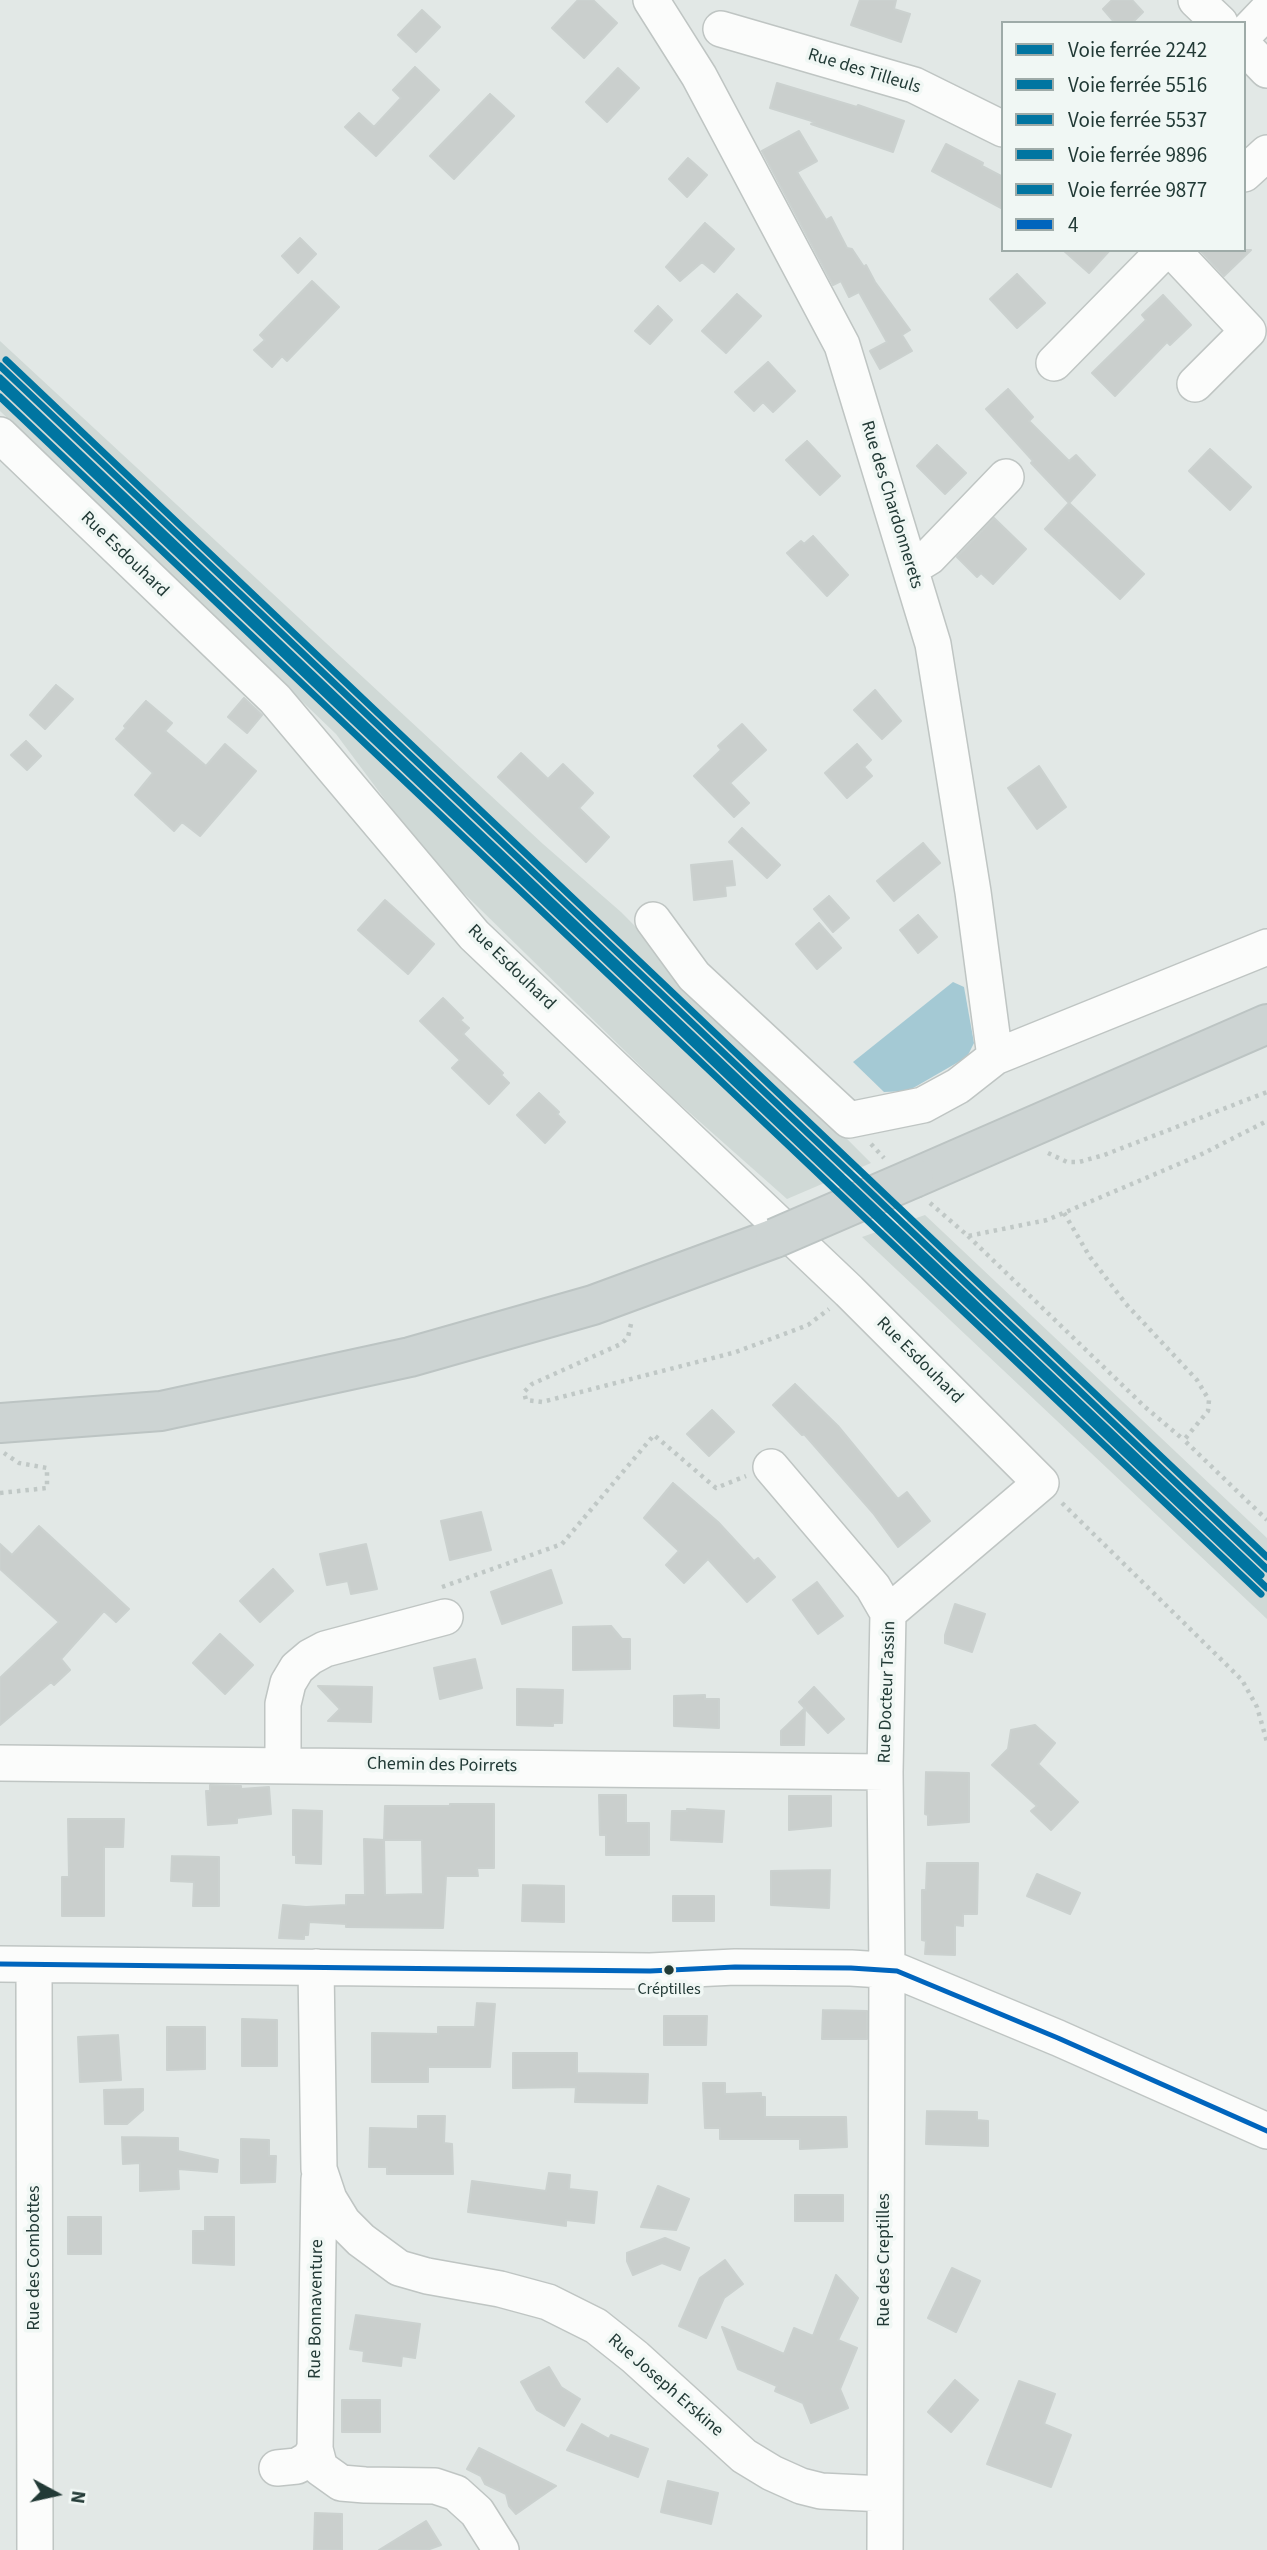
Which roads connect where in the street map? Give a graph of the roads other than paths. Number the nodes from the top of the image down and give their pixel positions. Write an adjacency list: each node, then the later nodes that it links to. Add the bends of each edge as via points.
1 (651, 0): 9 (street, Rue des Chardonnerets)
2 (1196, 0): 5 (street)
3 (1267, 11): 6 (street)
4 (724, 15): 9 (street); 10 (street, Rue des Tilleuls, via 914,85)
5 (1218, 21)
6 (1246, 33)
7 (1246, 48): 8 (street)
8 (1267, 71)
9 (699, 76): 19 (street, Rue des Chardonnerets, via 842,345)
10 (1001, 128)
11 (1267, 153): 12 (street)
12 (1246, 172)
13 (1162, 252): 15 (street)
14 (1174, 252): 16 (street, via 1248,331)
15 (1054, 363)
16 (1195, 384)
17 (0, 435): 26 (street, Rue Esdouhard, via 275,699 474,935 849,1291)
18 (1006, 477): 19 (street, via 929,557)
19 (911, 568): 23 (street, Rue des Chardonnerets, via 933,644)
20 (653, 920): 23 (street, via 694,976 849,1120 923,1105 958,1086)
21 (1267, 947): 23 (street)
22 (1267, 1024): 24 (main road, bridge, via 775,1238 593,1305 410,1357 161,1412)
23 (995, 1057)
24 (0, 1423)
25 (771, 1467): 27 (street, via 873,1587)
26 (1041, 1483): 27 (street, Rue Docteur Tassin)
27 (888, 1613): 31 (street, Rue Docteur Tassin)
28 (445, 1617): 30 (street, via 325,1649 297,1668 283,1704)
29 (0, 1763): 30 (street, Chemin des Poirrets)
30 (283, 1765): 31 (street, Chemin des Poirrets)
31 (885, 1772): 35 (street, Rue Docteur Tassin)
32 (0, 1964): 33 (street)
33 (34, 1965): 34 (street); 41 (street, Rue des Combottes)
34 (316, 1967): 35 (street); 37 (street, Rue Joseph Erskine)
35 (887, 1970): 36 (street, via 1058,2038); 40 (street, Rue des Creptilles)
36 (1267, 2131)
37 (319, 2169): 38 (street, Rue Bonnaventure); 40 (street, Rue Joseph Erskine, via 343,2222 399,2267 548,2302 596,2326 744,2456 772,2473 821,2491)
38 (315, 2449): 39 (street, via 297,2466); 42 (street, via 320,2468 341,2483 435,2486 456,2493 477,2512)
39 (277, 2468)
40 (884, 2494): 43 (street, Rue des Creptilles)
41 (35, 2550)
42 (501, 2550)
43 (885, 2550)

